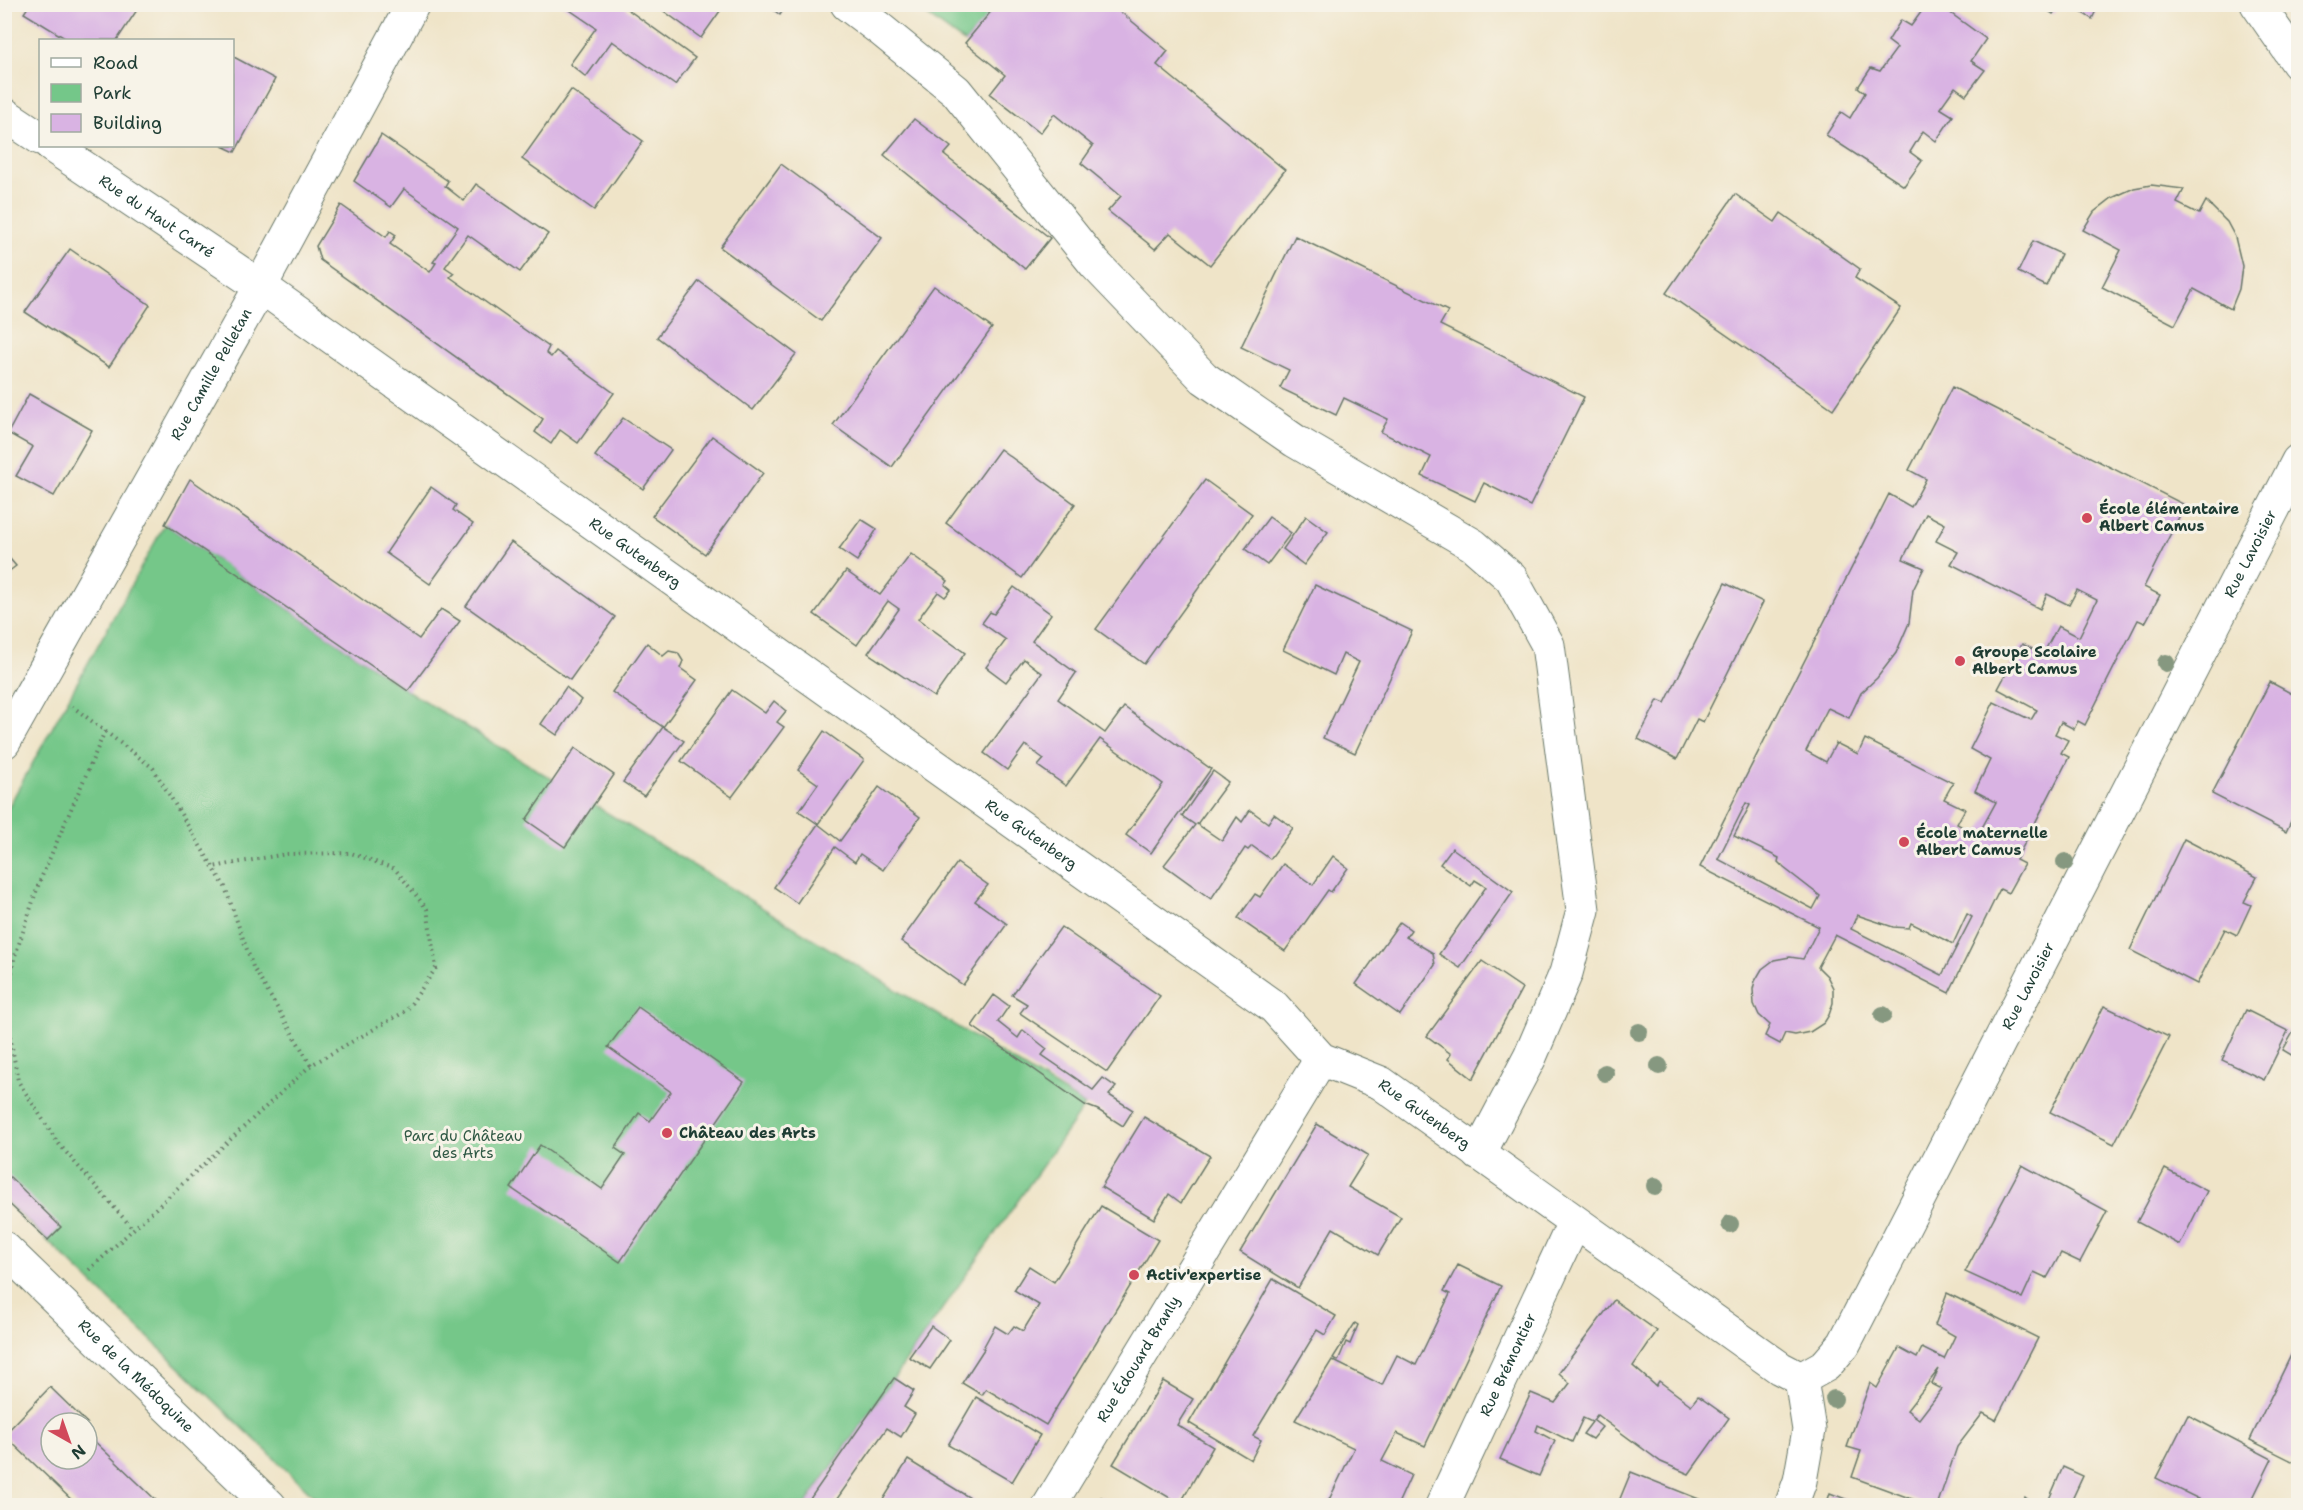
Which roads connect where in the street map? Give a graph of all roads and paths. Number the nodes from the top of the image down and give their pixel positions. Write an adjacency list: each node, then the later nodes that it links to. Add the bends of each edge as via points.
1 (413, 4): 8 (street, Rue Camille Pelletan)
2 (847, 4): 16 (street, via 956,91 1095,264 1204,378 1295,441 1473,545 1511,578 1548,645 1583,910 1566,973 1535,1046)
3 (2257, 4): 4 (street)
4 (2298, 63)
5 (4, 114): 6 (street)
6 (39, 137)
7 (53, 147): 8 (street, Rue du Haut Carré)
8 (260, 286): 12 (street, Rue Camille Pelletan); 14 (street, Rue Gutenberg, via 1274,1007)
9 (2298, 461): 21 (street, Rue Lavoisier, via 1844,1344 1826,1365)
10 (67, 702): 11 (path)
11 (105, 731): 13 (path, via 153,768); 18 (path, via 39,883 14,959 6,1013 18,1081 58,1143)
12 (4, 742)
13 (213, 867): 15 (path, via 225,887 253,968); 15 (path, via 286,854 351,853 395,869 427,909 436,968 406,1011)
14 (1321, 1059): 16 (street, Rue Gutenberg, via 1381,1083); 23 (street, Rue Édouard Branly)
15 (311, 1065): 18 (path)
16 (1479, 1154): 17 (street, Rue Gutenberg)
17 (1574, 1223): 21 (street, Rue Gutenberg); 24 (street, Rue Brémontier)
18 (133, 1229): 20 (path)
19 (4, 1248): 22 (street, Rue de la Médoquine)
20 (84, 1275)
21 (1801, 1379): 25 (street, via 1809,1430)
22 (270, 1506)
23 (1049, 1506)
24 (1442, 1506)
25 (1791, 1506)

